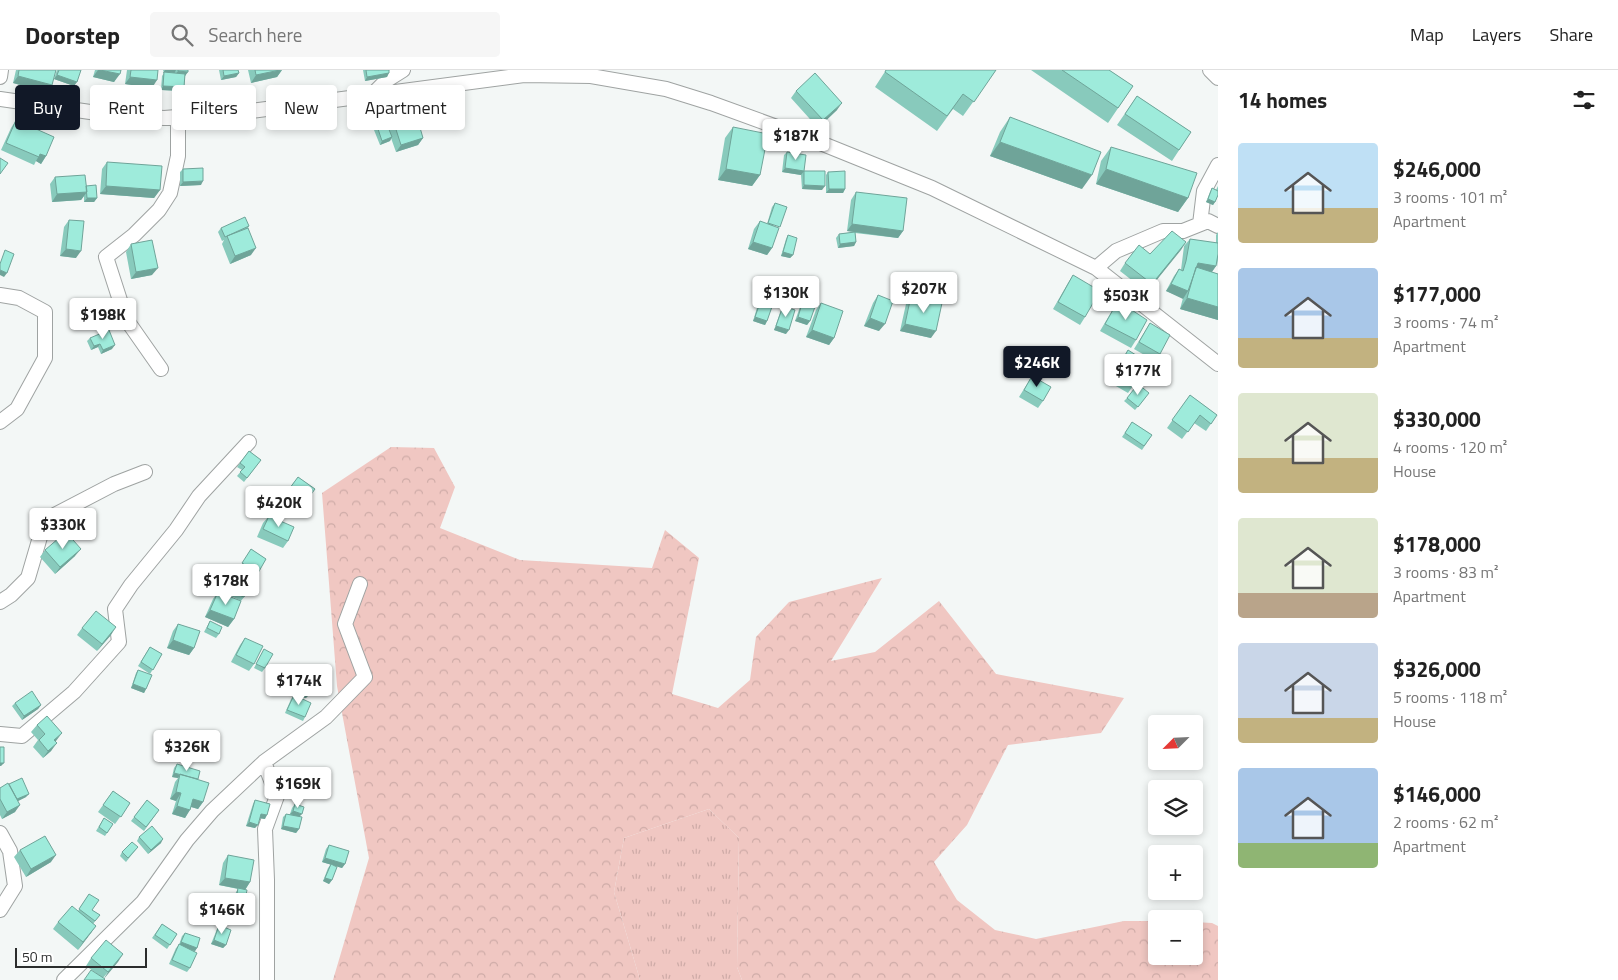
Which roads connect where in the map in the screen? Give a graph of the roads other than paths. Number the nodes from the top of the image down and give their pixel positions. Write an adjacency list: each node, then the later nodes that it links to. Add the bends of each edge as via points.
1 (2, 70): 4 (street)
2 (403, 70): 6 (street)
3 (1210, 70): 5 (street)
4 (0, 77)
5 (1218, 78)
6 (382, 85)
7 (451, 85): 16 (street, via 524,75 591,76 666,89 818,142 932,188)
8 (0, 99): 11 (street, via 97,113)
9 (347, 99): 10 (street)
10 (256, 110)
11 (172, 117)
12 (178, 130): 19 (street, via 178,156 170,193 159,210 134,235 106,257 126,319)
13 (1218, 165): 14 (street, via 1204,191)
14 (1200, 224): 15 (street, via 1208,222); 16 (street, via 1183,231 1163,231 1116,251)
15 (1218, 226)
16 (1096, 268): 18 (street)
17 (0, 295): 20 (street, via 19,298 45,312 45,358 17,409)
18 (1218, 364)
19 (161, 369)
20 (0, 422)
21 (250, 442): 25 (street, via 199,496 115,609 119,642 74,692 22,736)
22 (145, 472): 24 (street, via 114,484 45,520 28,578)
23 (360, 584): 26 (street, via 345,624 365,677 326,717)
24 (0, 602)
25 (0, 734)
26 (264, 762): 29 (street, via 212,811 143,902); 30 (street, via 277,796 265,829)
27 (0, 834): 28 (street, via 10,851 15,886)
28 (0, 910)
29 (64, 980)
30 (266, 980)

